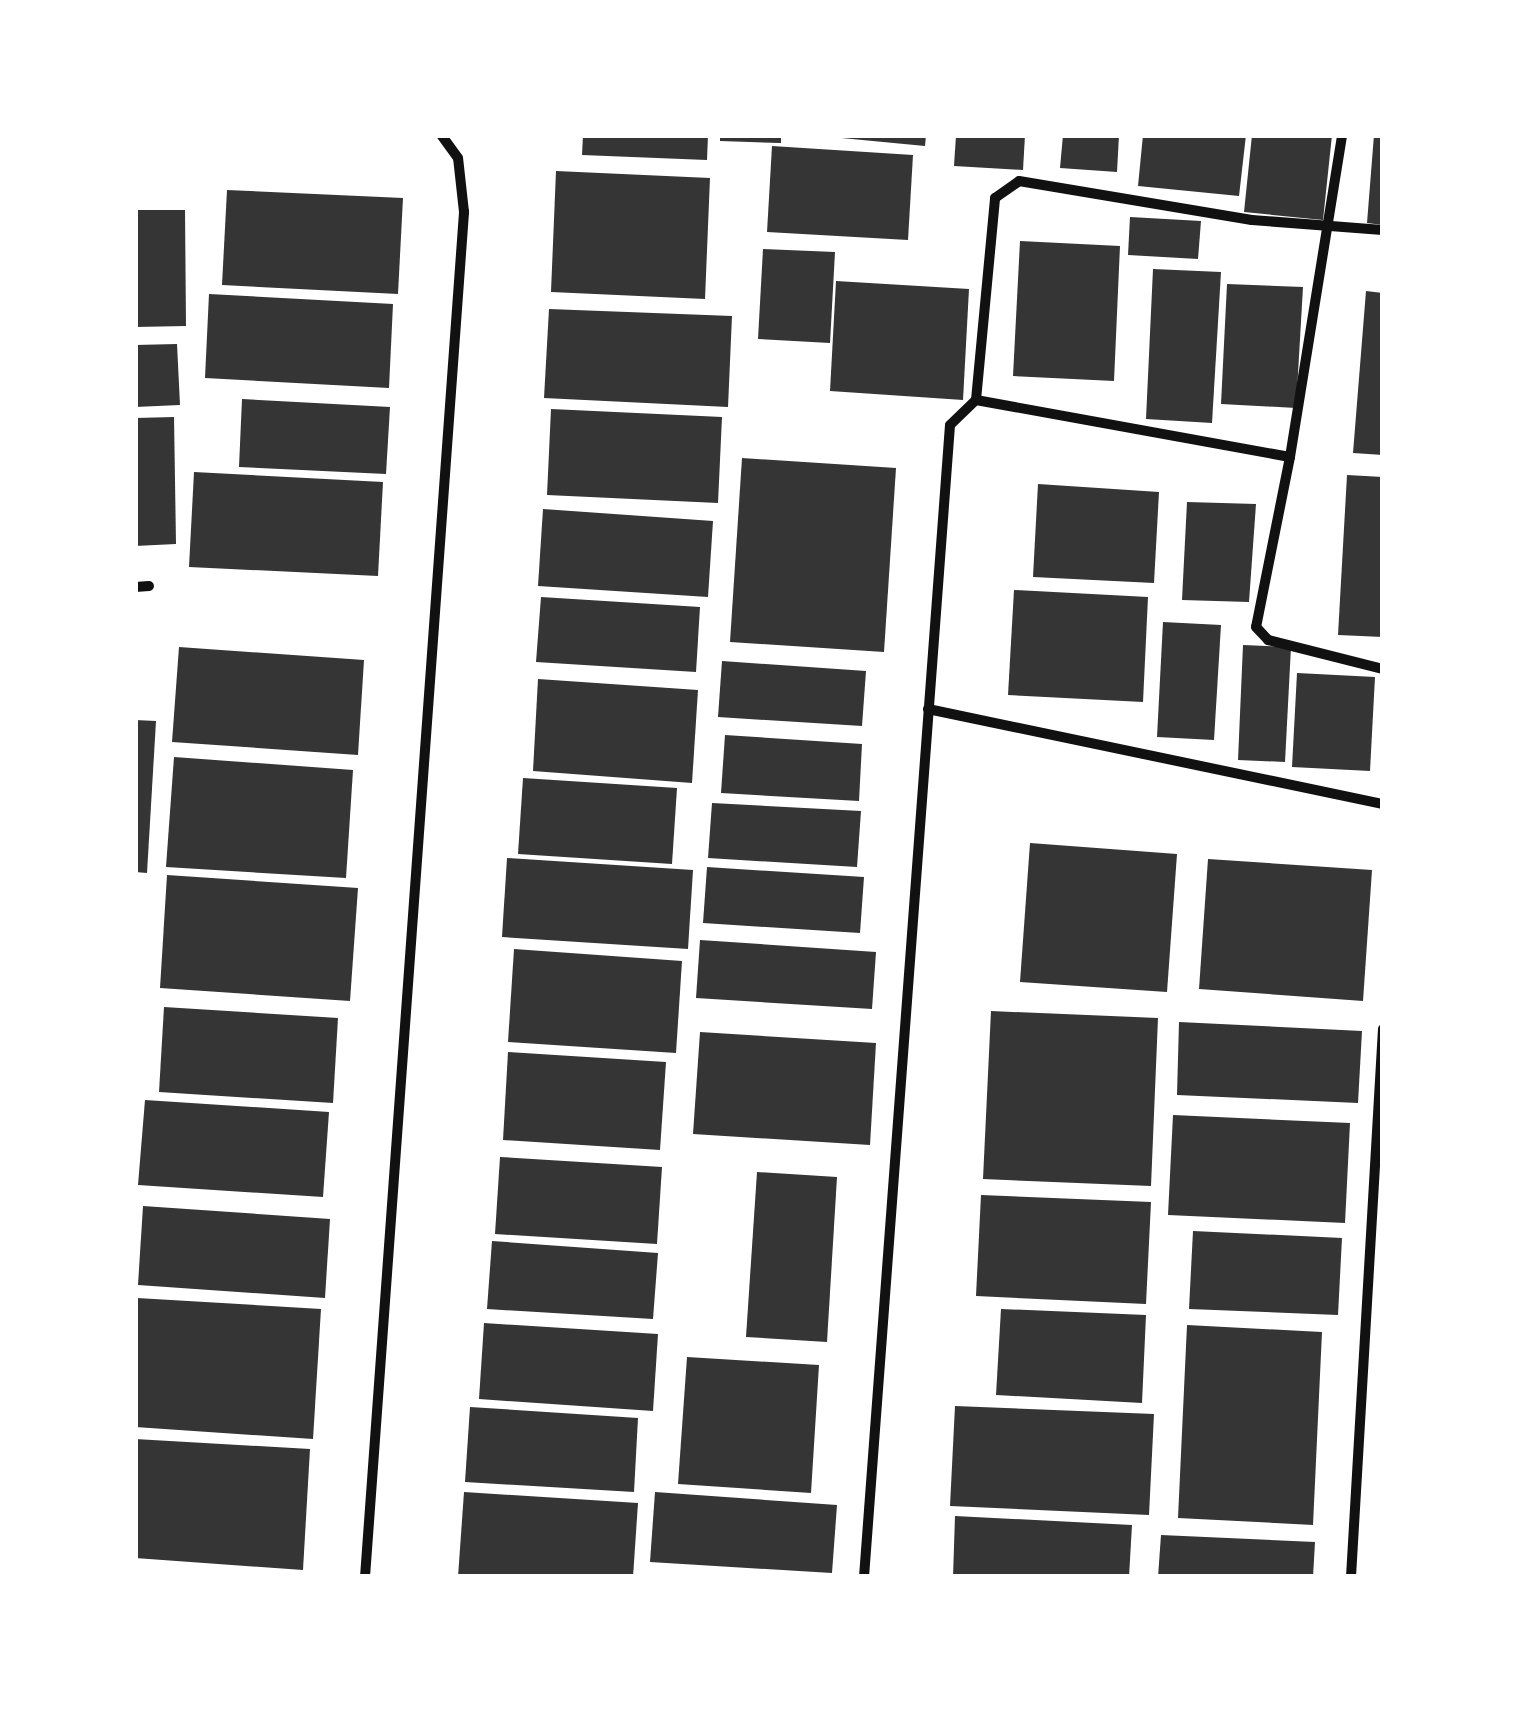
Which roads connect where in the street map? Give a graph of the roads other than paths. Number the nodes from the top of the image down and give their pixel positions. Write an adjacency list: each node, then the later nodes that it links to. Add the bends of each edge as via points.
1 (441, 135): 13 (street, via 458,158 464,212)
2 (1342, 135): 3 (street)
3 (1334, 226): 4 (street); 5 (street, via 1008,186 995,198); 6 (street)
4 (1383, 230)
5 (976, 400): 6 (street); 10 (street, via 950,425)
6 (1290, 457): 9 (street, via 1256,627 1268,640)
7 (148, 586): 8 (street)
8 (135, 587)
9 (1383, 669)
10 (928, 708): 11 (street); 14 (street)
11 (1383, 804)
12 (1383, 1029): 15 (street)
13 (366, 1577)
14 (864, 1577)
15 (1351, 1577)

